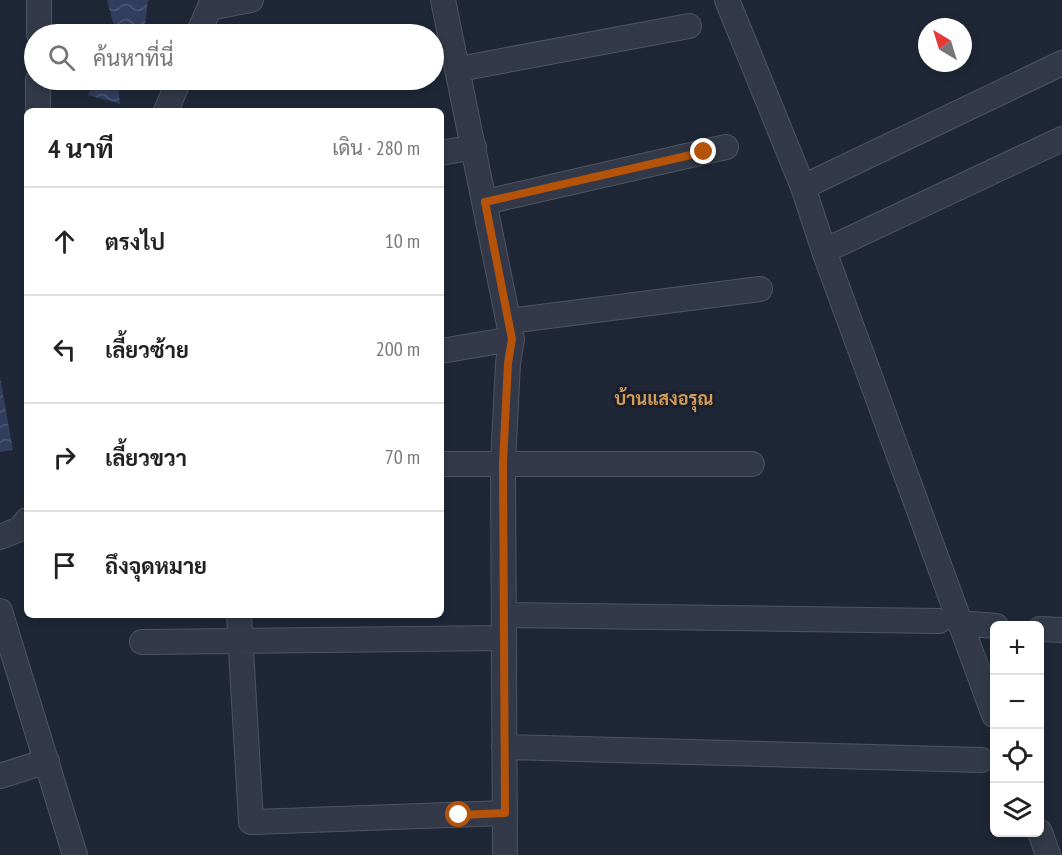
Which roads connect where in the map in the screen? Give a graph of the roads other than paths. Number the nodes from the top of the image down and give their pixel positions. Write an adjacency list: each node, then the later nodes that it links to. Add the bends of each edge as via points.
1 (39, 0): 6 (street)
2 (251, 0): 5 (street)
3 (443, 0): 10 (street)
4 (727, 0): 19 (street)
5 (211, 4): 7 (street)
6 (39, 24)
7 (202, 24)
8 (689, 26): 10 (street)
9 (1062, 63): 19 (street)
10 (459, 69): 16 (street)
11 (38, 90): 13 (street)
12 (175, 90): 14 (street)
13 (38, 108)
14 (167, 108)
15 (1062, 139): 21 (street)
16 (474, 147): 18 (street); 20 (street)
17 (726, 147): 20 (street)
18 (444, 152)
19 (803, 187): 21 (street)
20 (485, 202): 23 (street)
21 (824, 251): 32 (street)
22 (760, 289): 23 (street)
23 (510, 330): 24 (street); 25 (street)
24 (444, 350)
25 (503, 463): 26 (street); 27 (street); 34 (street)
26 (444, 464)
27 (752, 464)
28 (24, 524): 29 (street)
29 (0, 537)
30 (0, 611): 42 (street)
31 (239, 618): 37 (street)
32 (949, 622): 33 (street); 34 (street); 39 (street)
33 (990, 625)
34 (504, 627): 37 (street); 40 (street)
35 (1044, 628): 36 (street)
36 (1062, 630)
37 (240, 641): 38 (street); 44 (street, via 251,822)
38 (142, 642)
39 (990, 707)
40 (504, 747): 41 (street); 44 (street)
41 (981, 760)
42 (46, 761): 43 (street); 46 (street)
43 (0, 776)
44 (505, 813): 47 (street)
45 (1042, 837): 48 (street)
46 (75, 855)
47 (505, 855)
48 (1048, 855)

